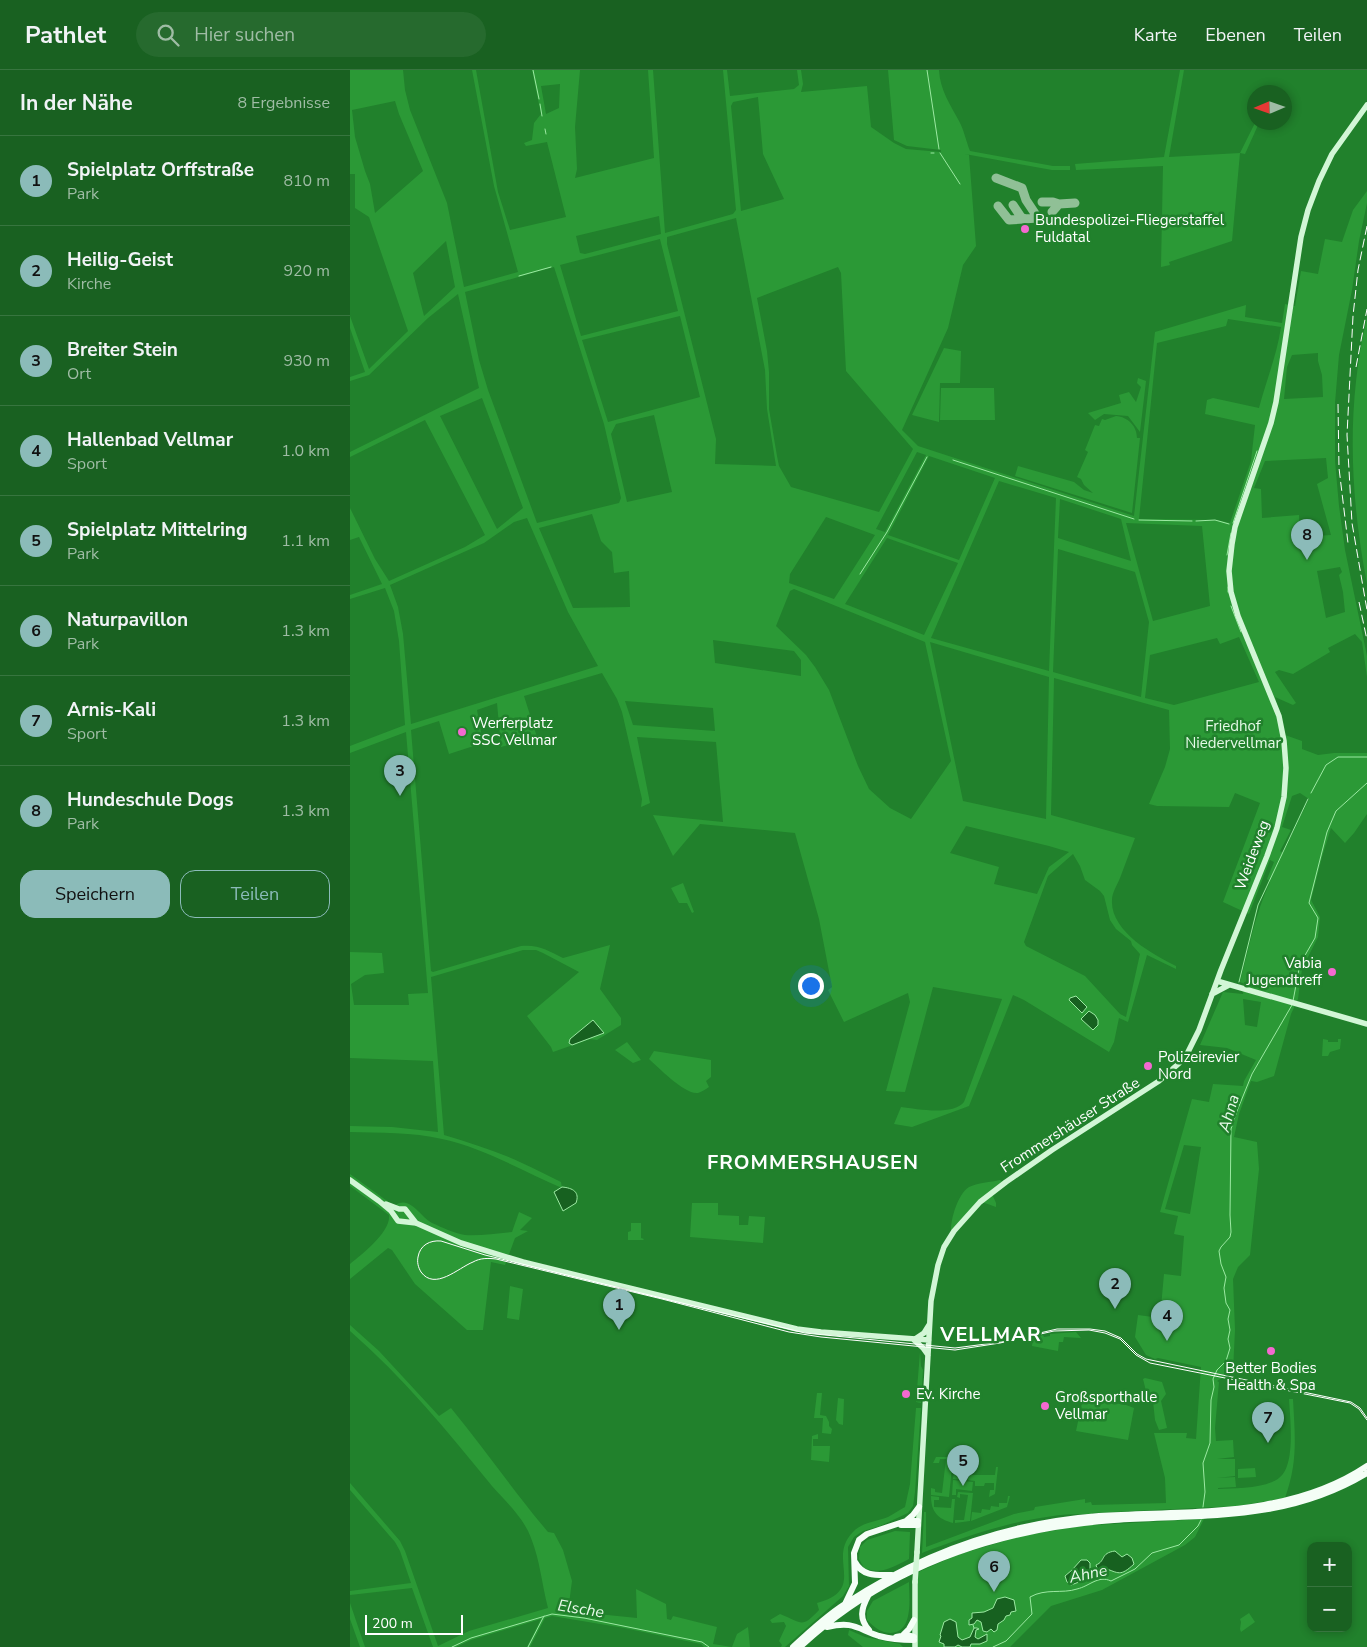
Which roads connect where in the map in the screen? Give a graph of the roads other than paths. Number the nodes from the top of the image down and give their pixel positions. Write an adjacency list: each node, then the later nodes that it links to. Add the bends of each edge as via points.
1 (1367, 105): 2 (main road, Weideweg, via 1332,154 1308,210 1270,423 1232,544 1231,592 1278,716 1286,762 1285,788 1277,828)
2 (1217, 981): 3 (main road); 4 (main road, Weideweg)
3 (1229, 985): 4 (main road); 5 (main road)
4 (1212, 994): 6 (main road, Weideweg, via 1193,1044 1185,1058)
5 (1367, 1024)
6 (1170, 1072): 14 (main road, Frommershäuser Straße, via 984,1198 944,1247 933,1287)
7 (350, 1180): 8 (main road)
8 (379, 1201): 9 (main road); 11 (main road)
9 (399, 1209): 10 (main road, via 405,1209); 11 (main road)
10 (408, 1214): 12 (main road); 13 (main road)
11 (395, 1216): 12 (main road, via 398,1221)
12 (404, 1221): 13 (main road)
13 (416, 1223): 15 (main road, via 461,1243 512,1258 778,1324 822,1332)
14 (930, 1324): 15 (main road); 16 (main road, Frommershäuser Straße)
15 (914, 1339): 16 (main road); 17 (main road)
16 (929, 1340): 17 (main road, Frommershäuser Straße)
17 (928, 1355): 21 (main road, Frommershäuser Straße)
18 (1367, 1466): 20 (highway)
19 (1367, 1472): 20 (highway)
20 (1326, 1490): 25 (highway, via 1250,1507 1048,1522 998,1532); 26 (highway, via 1295,1504 1265,1511 1113,1520 1002,1537 943,1557)
21 (919, 1507): 22 (main road, Frommershäuser Straße); 23 (highway)
22 (918, 1523): 23 (highway, via 909,1520); 28 (main road, Frommershäuser Straße, bridge)
23 (900, 1524): 24 (highway, via 861,1538 855,1547)
24 (854, 1559): 25 (highway, via 866,1574); 27 (highway, via 855,1583)
25 (893, 1575): 27 (highway)
26 (868, 1595): 29 (highway); 30 (highway, via 862,1616 864,1624)
27 (844, 1604): 33 (highway)
28 (914, 1620): 31 (highway); 32 (main road, Frommershäuser Straße)
29 (823, 1627): 30 (highway, via 848,1624); 34 (highway)
30 (872, 1632): 31 (highway, via 883,1637)
31 (899, 1637): 32 (highway, via 909,1635)
32 (914, 1641)
33 (793, 1647)
34 (800, 1647)

